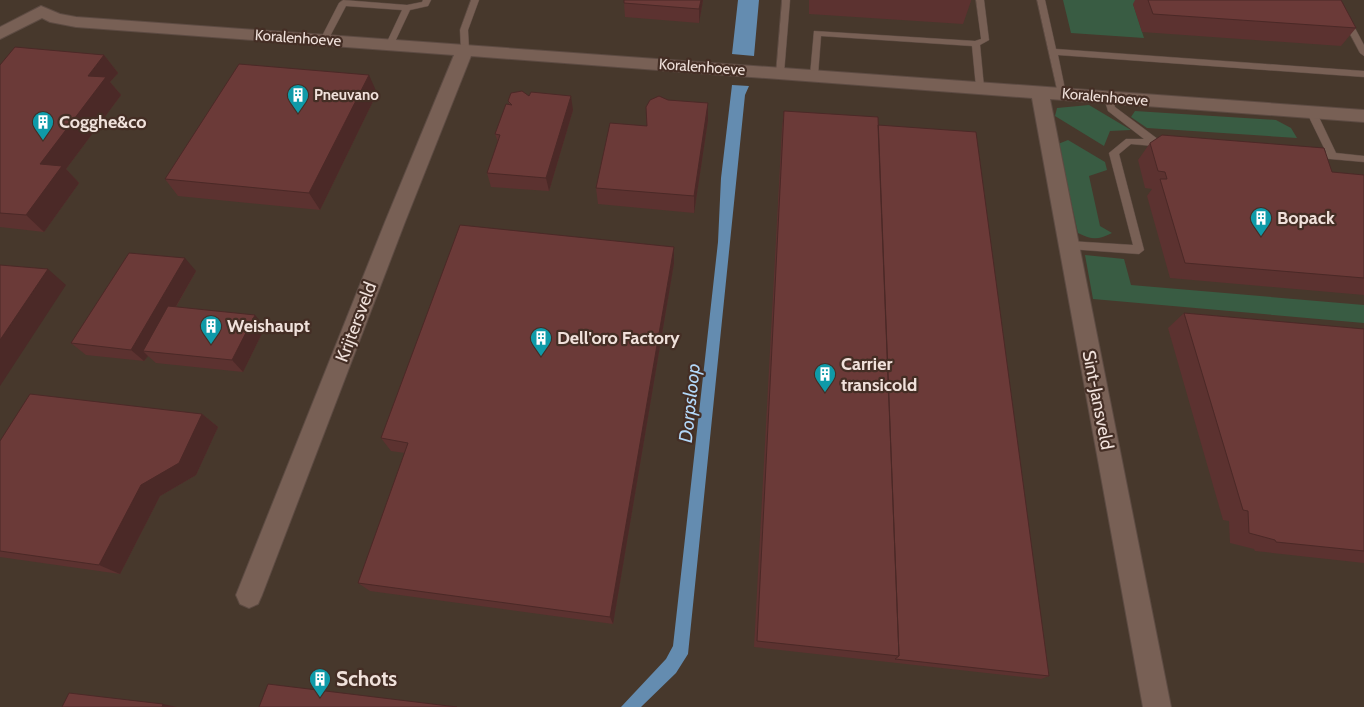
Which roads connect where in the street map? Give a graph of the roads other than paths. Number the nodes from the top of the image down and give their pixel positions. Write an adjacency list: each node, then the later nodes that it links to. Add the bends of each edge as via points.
1 (427, 0): 8 (lane, via 425,4)
2 (476, 0): 13 (lane, via 464,30)
3 (786, 0): 16 (lane)
4 (980, 0): 12 (lane, via 985,40)
5 (1041, 0): 14 (lane)
6 (1336, 0): 15 (lane)
7 (39, 5): 9 (street); 10 (street, Koralenhoeve, via 56,18 76,22)
8 (407, 8): 10 (lane, via 343,3); 11 (lane)
9 (0, 34)
10 (324, 40): 11 (street, Koralenhoeve)
11 (390, 44): 13 (street, Koralenhoeve)
12 (976, 44): 18 (lane, via 817,33); 19 (lane)
13 (466, 50): 16 (street, Koralenhoeve); 30 (street, Krijtersveld)
14 (1053, 52): 17 (lane); 20 (lane)
15 (1364, 52)
16 (780, 73): 18 (street, Koralenhoeve)
17 (1364, 74)
18 (814, 75): 19 (street, Koralenhoeve)
19 (980, 87): 20 (street, Koralenhoeve)
20 (1051, 93): 21 (street, Koralenhoeve); 29 (street, Sint-Jansveld)
21 (1108, 98): 22 (street, Koralenhoeve); 24 (lane, via 1111,109)
22 (1312, 113): 23 (street, Koralenhoeve); 27 (lane)
23 (1364, 116)
24 (1156, 143): 25 (lane); 29 (lane, via 1129,141 1114,153 1139,250)
25 (1176, 145)
26 (1303, 154): 27 (lane)
27 (1333, 156): 28 (lane)
28 (1364, 159)
29 (1068, 245): 31 (street, Sint-Jansveld)
30 (249, 595)
31 (1157, 707)

